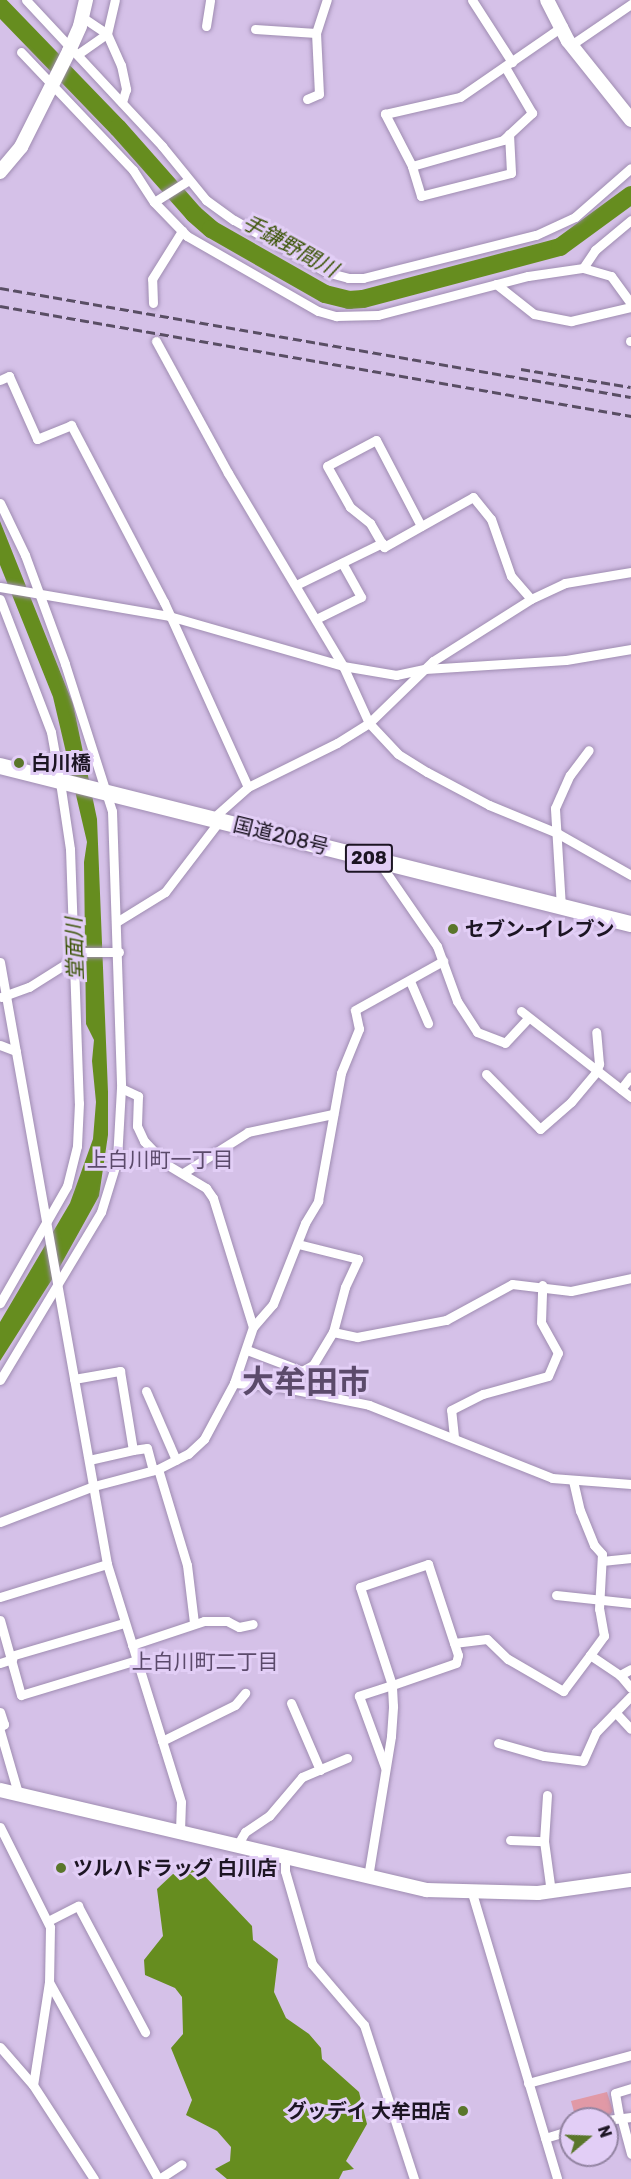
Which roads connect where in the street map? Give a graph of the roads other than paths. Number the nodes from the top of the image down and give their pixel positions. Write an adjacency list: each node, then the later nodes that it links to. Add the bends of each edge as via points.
1 (26, 0): 16 (street)
2 (86, 0): 9 (street)
3 (115, 0): 14 (street)
4 (210, 0): 10 (street)
5 (327, 0): 13 (street)
6 (472, 0): 18 (street)
7 (547, 0): 11 (street)
8 (631, 4): 15 (street)
9 (82, 17): 14 (street); 16 (street)
10 (206, 26)
11 (563, 26): 15 (street); 18 (street)
12 (255, 29): 13 (street)
13 (316, 33): 20 (street, via 318,94)
14 (107, 34): 16 (street); 21 (street, via 121,64 126,89)
15 (571, 45): 22 (street)
16 (73, 51): 19 (street); 21 (street)
17 (21, 52): 19 (street)
18 (508, 64): 23 (street, via 532,113); 24 (street, via 460,97 386,114)
19 (52, 84): 26 (street, via 21,147); 28 (street, via 133,170)
20 (306, 99)
21 (122, 102): 27 (street)
22 (631, 120)
23 (509, 134): 24 (street, via 503,140); 24 (street, via 511,173 421,196)
24 (412, 166)
25 (631, 168): 27 (street, via 575,217 560,225 363,279 326,272 234,220 206,200)
26 (0, 172)
27 (189, 180): 28 (street)
28 (154, 202): 30 (street)
29 (631, 220): 31 (street, via 595,250)
30 (182, 231): 32 (street, via 206,250 318,311 336,316 378,315); 33 (street, via 152,279)
31 (583, 268): 32 (street); 34 (street, via 611,276)
32 (496, 284): 34 (street, via 534,314 571,321)
33 (153, 303)
34 (631, 306)
35 (156, 341): 42 (street, via 228,473)
36 (0, 380): 47 (street, via 9,376 37,439 71,425)
37 (0, 503): 44 (street, via 25,555)
38 (421, 526): 39 (street, via 384,547); 39 (street, via 376,440 327,465 350,507 370,523); 46 (street, via 473,497 491,519 512,576)
39 (382, 543): 40 (street)
40 (342, 563): 42 (street); 48 (street, via 361,597)
41 (631, 572): 46 (street, via 565,583)
42 (296, 585): 48 (street)
43 (0, 587): 44 (street)
44 (36, 591): 47 (street); 57 (street, via 65,664)
45 (0, 599): 55 (street, via 51,732)
46 (531, 599): 51 (street)
47 (169, 616): 50 (street); 56 (street)
48 (316, 619): 50 (street)
49 (631, 649): 51 (street, via 566,660)
50 (343, 666): 51 (street, via 396,675); 52 (street)
51 (425, 669): 52 (street)
52 (369, 723): 56 (street); 59 (street, via 398,754 427,772 489,805)
53 (589, 750): 59 (street, via 561,791 555,808)
54 (0, 766): 55 (highway, 国道208号 / 208)
55 (60, 782): 57 (highway, 国道208号 / 208); 66 (street, via 70,849)
56 (248, 787): 58 (street)
57 (106, 794): 58 (highway, 国道208号 / 208); 63 (street, via 112,811)
58 (216, 819): 60 (highway, 国道208号 / 208); 63 (street, via 165,892)
59 (557, 833): 61 (street); 62 (street)
60 (377, 860): 62 (highway, 国道208号 / 208); 67 (street, via 427,929)
61 (631, 875)
62 (561, 907): 64 (highway, 国道208号 / 208)
63 (118, 921): 65 (street)
64 (631, 924)
65 (118, 951): 66 (street); 80 (street)
66 (74, 952): 70 (street, via 67,963 39,981); 85 (street, via 77,1146 67,1186)
67 (443, 962): 69 (street); 72 (street, via 457,1001 484,1037 505,1043)
68 (0, 963): 70 (street)
69 (410, 981): 73 (street); 83 (street, via 355,1010 359,1029 341,1073)
70 (3, 996): 76 (street)
71 (521, 1011): 72 (street)
72 (528, 1018): 77 (street)
73 (428, 1023)
74 (596, 1032): 77 (street)
75 (0, 1045): 76 (street)
76 (16, 1051): 85 (street)
77 (596, 1072): 78 (street, via 540,1129); 81 (street)
78 (486, 1074)
79 (631, 1076): 81 (street)
80 (121, 1088): 84 (street, via 138,1096 137,1126 144,1141 166,1164); 88 (street, via 117,1160 110,1190)
81 (621, 1089): 82 (street)
82 (631, 1097)
83 (333, 1114): 84 (street, via 248,1132); 86 (street, via 318,1201)
84 (183, 1173): 91 (street, via 206,1188 213,1198)
85 (47, 1226): 88 (street); 90 (street)
86 (298, 1244): 91 (street, via 273,1304); 92 (street, via 358,1259 345,1287)
87 (631, 1278): 89 (street, via 571,1291)
88 (57, 1283): 94 (street); 95 (street)
89 (542, 1285): 92 (street, via 512,1284 446,1320 357,1337); 98 (street, via 541,1322 558,1353 548,1376 483,1394 451,1410)
90 (0, 1303)
91 (253, 1327): 93 (street)
92 (333, 1332): 93 (street, via 309,1370 302,1371)
93 (247, 1350): 96 (street)
94 (74, 1379): 99 (street, via 120,1371); 100 (street)
95 (0, 1380)
96 (234, 1383): 98 (street, via 276,1386 369,1405); 101 (street, via 204,1439)
97 (146, 1391): 101 (street)
98 (454, 1437): 103 (street, via 552,1478)
99 (133, 1450): 100 (street); 102 (street, via 147,1448)
100 (88, 1460): 105 (street)
101 (176, 1460): 102 (street)
102 (156, 1469): 105 (street); 116 (street, via 187,1564)
103 (573, 1481): 104 (street); 108 (street, via 580,1511)
104 (631, 1484)
105 (94, 1486): 106 (street); 109 (street)
106 (0, 1522)
107 (631, 1558): 108 (street)
108 (602, 1561): 112 (street)
109 (107, 1564): 111 (street); 115 (street)
110 (556, 1594): 112 (street)
111 (0, 1597)
112 (600, 1600): 113 (street); 120 (street, via 604,1636)
113 (631, 1603)
114 (0, 1620): 121 (street)
115 (124, 1623): 119 (street); 121 (street)
116 (194, 1623): 117 (street, via 227,1621 238,1627); 119 (street)
117 (253, 1624)
118 (454, 1643): 120 (street, via 487,1639 508,1659 563,1691); 126 (street, via 456,1663); 126 (street, via 428,1564 360,1587)
119 (132, 1645): 122 (street)
120 (590, 1655): 125 (street)
121 (11, 1658): 122 (street, via 21,1695); 123 (street)
122 (137, 1660): 136 (street)
123 (0, 1663)
124 (631, 1669): 125 (street)
125 (620, 1675): 127 (street)
126 (392, 1684): 139 (street, via 391,1736); 139 (street, via 359,1696)
127 (631, 1688)
128 (245, 1694): 136 (street, via 235,1706)
129 (631, 1696): 132 (street)
130 (291, 1703): 140 (street)
131 (0, 1712): 133 (street, via 4,1724)
132 (615, 1712): 134 (street); 137 (street, via 596,1732 583,1761 544,1756)
133 (0, 1726)
134 (631, 1729)
135 (0, 1731): 142 (street)
136 (162, 1741): 145 (street, via 182,1802)
137 (498, 1743)
138 (347, 1758): 140 (street)
139 (385, 1767): 152 (street)
140 (320, 1770): 148 (street, via 302,1777 269,1816 245,1832)
141 (0, 1790): 142 (street)
142 (18, 1793): 145 (street)
143 (547, 1796): 147 (street)
144 (0, 1827): 149 (street)
145 (180, 1831): 148 (street)
146 (510, 1840): 147 (street)
147 (544, 1841): 154 (street)
148 (238, 1844): 151 (street)
149 (9, 1845): 150 (street); 156 (street)
150 (0, 1852)
151 (285, 1856): 152 (street); 171 (street, via 285,1871 312,1964 364,2025)
152 (368, 1877): 155 (street, via 426,1890)
153 (631, 1880): 154 (street)
154 (551, 1892): 155 (street)
155 (472, 1893): 161 (street)
156 (48, 1920): 157 (street, via 52,1944); 158 (street, via 78,1906)
157 (49, 1982): 162 (street); 170 (street)
158 (145, 2032)
159 (0, 2047): 162 (street)
160 (631, 2055): 161 (street)
161 (528, 2083): 166 (street)
162 (33, 2085): 169 (street)
163 (631, 2088): 164 (street, via 615,2092)
164 (624, 2118): 167 (street)
165 (559, 2134): 166 (street)
166 (545, 2138): 172 (street)
167 (631, 2154)
168 (182, 2164): 170 (street)
169 (94, 2179)
170 (158, 2179)
171 (414, 2179)
172 (557, 2179)

